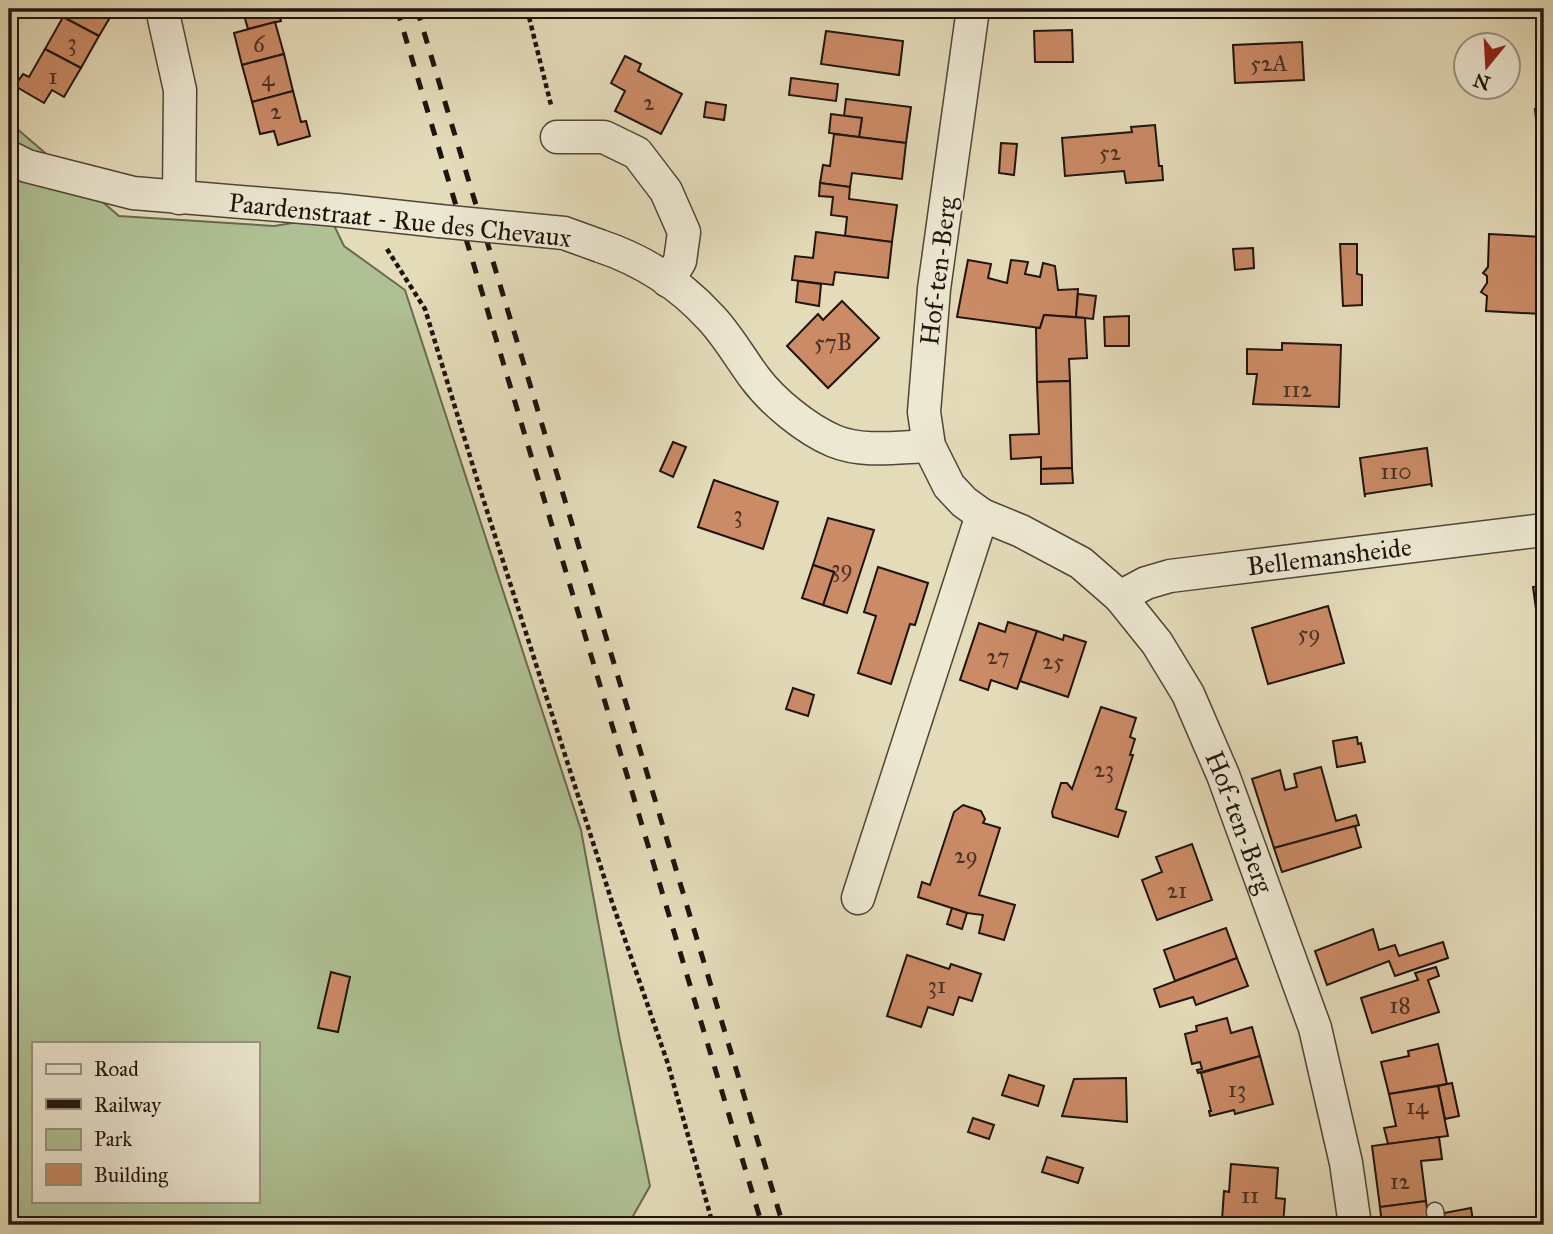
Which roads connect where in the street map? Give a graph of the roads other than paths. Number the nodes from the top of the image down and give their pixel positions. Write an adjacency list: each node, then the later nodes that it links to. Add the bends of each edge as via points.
1 (162, 9): 5 (street, via 180,90)
2 (973, 9): 7 (street, Hof-ten-Berg, via 934,289 924,412)
3 (557, 137): 6 (street, via 604,137 637,153 666,191 684,232 680,261)
4 (9, 157): 5 (street, Paardenstraat - Rue des Chevaux, via 120,190)
5 (179, 198): 6 (street, Paardenstraat - Rue des Chevaux, bridge, via 564,233 622,253)
6 (668, 281): 7 (street, Paardenstraat - Rue des Chevaux, via 710,316 778,403 812,429 851,446)
7 (929, 446): 8 (street, Hof-ten-Berg, via 949,485)
8 (982, 514): 10 (street, Hof-ten-Berg, via 1081,563); 11 (street)
9 (1544, 530): 10 (street, Bellemansheide, via 1170,576)
10 (1120, 597): 12 (street, Hof-ten-Berg, via 1157,643 1188,694 1227,788 1315,1028 1346,1163)
11 (858, 898)
12 (1354, 1225)

